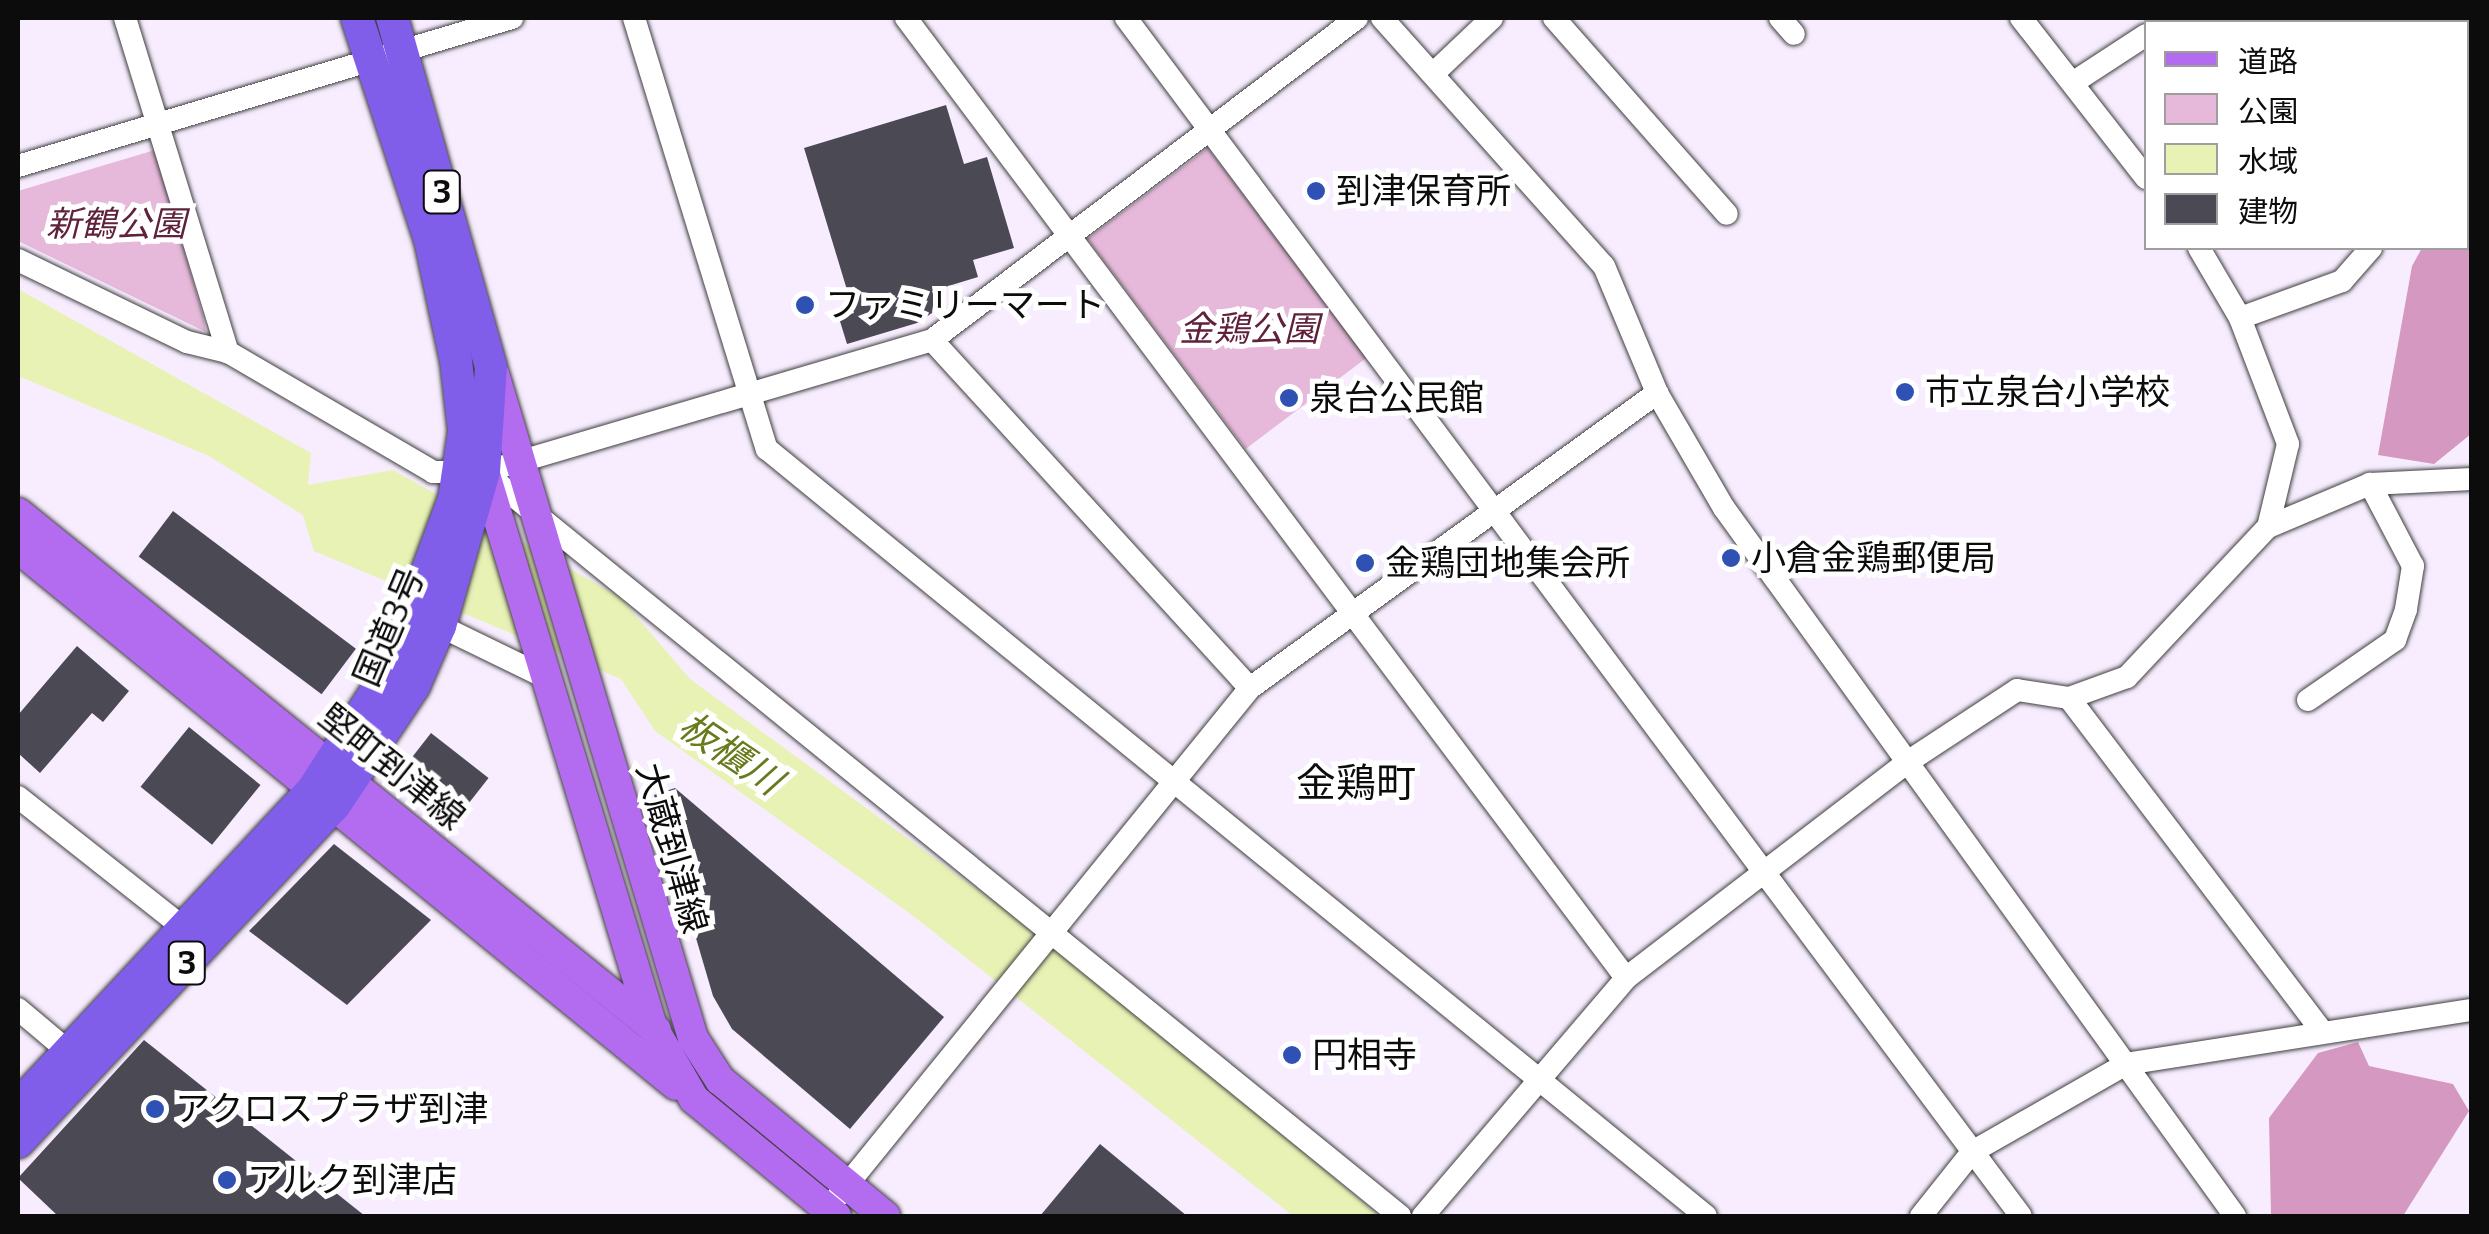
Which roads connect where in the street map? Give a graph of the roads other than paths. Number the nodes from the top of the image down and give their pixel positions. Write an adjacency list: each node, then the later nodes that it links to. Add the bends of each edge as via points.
1 (125, 18): 17 (street)
2 (357, 18): 14 (highway, 国道3号 / 3)
3 (392, 18): 14 (highway, 国道3号 / 3)
4 (512, 18): 14 (street)
5 (634, 18): 31 (street)
6 (906, 18): 22 (street)
7 (1126, 18): 18 (street)
8 (1356, 18): 18 (street)
9 (1382, 18): 15 (street)
10 (1492, 18): 15 (street)
11 (1554, 18): 21 (street)
12 (2022, 18): 16 (street)
13 (2144, 36): 16 (street)
14 (386, 56): 17 (street); 29 (highway, 国道3号 / 3); 35 (highway, 国道3号 / 3, via 461,394)
15 (1434, 73): 30 (street, via 1604,266)
16 (2074, 82): 20 (street)
17 (158, 128): 19 (street); 28 (street)
18 (1210, 130): 22 (street); 36 (street)
19 (18, 166)
20 (2144, 175)
21 (1727, 214)
22 (1070, 238): 27 (street); 42 (street)
23 (2201, 250): 26 (street)
24 (2369, 250): 26 (street, via 2342,281)
25 (18, 260): 28 (street, via 187,342)
26 (2240, 318): 39 (street, via 2288,444)
27 (932, 340): 31 (street); 44 (street)
28 (228, 352): 35 (street)
29 (491, 366): 32 (main road, 大蔵到津線); 35 (highway, 国道3号 / 3)
30 (1656, 393): 36 (street); 47 (street, via 1724,508)
31 (748, 397): 32 (street); 48 (street, via 767,449)
32 (517, 459): 35 (street); 38 (main road, 大蔵到津線)
33 (2472, 479): 34 (street)
34 (2370, 484): 39 (street); 46 (street, via 2413,566 2406,610 2395,640)
35 (469, 489): 38 (street); 41 (highway, 国道3号 / 3); 43 (main road, 大蔵到津線, via 512,545)
36 (1492, 509): 42 (street); 51 (street)
37 (18, 513): 49 (main road, 堅町到津線)
38 (536, 520): 53 (street); 62 (main road, 大蔵到津線, via 682,1013)
39 (2268, 528): 45 (street, via 2127,677)
40 (18, 548): 49 (main road, 堅町到津線)
41 (435, 606): 43 (street); 49 (highway, 国道3号 / 3)
42 (1352, 616): 44 (street); 54 (street)
43 (546, 669): 57 (main road, 大蔵到津線)
44 (1250, 688): 48 (street)
45 (2069, 698): 47 (street, via 2017,690); 58 (street)
46 (2308, 700)
47 (1906, 763): 51 (street); 60 (street)
48 (1176, 781): 53 (street); 61 (street)
49 (332, 785): 52 (highway, 国道3号 / 3); 57 (main road, 堅町到津線); 63 (main road, 堅町到津線); 65 (highway, 国道3号 / 3)
50 (18, 797): 52 (street)
51 (1764, 872): 54 (street); 66 (street)
52 (184, 928): 59 (highway, 国道3号 / 3)
53 (1059, 933): 67 (street); 70 (street)
54 (1626, 978): 61 (street)
55 (18, 1009): 59 (street)
56 (2472, 1010): 58 (street)
57 (652, 1026): 62 (main road, 堅町到津線); 63 (main road, 大蔵到津線)
58 (2323, 1034): 60 (street)
59 (69, 1052): 64 (highway, 国道3号 / 3)
60 (2126, 1064): 66 (street); 75 (street)
61 (1540, 1078): 71 (street); 72 (street)
62 (720, 1080): 67 (main road, 大蔵到津線)
63 (694, 1099): 68 (main road, 大蔵到津線)
64 (18, 1106)
65 (18, 1142)
66 (1972, 1152): 73 (street); 74 (street)
67 (848, 1187): 68 (street); 69 (main road, 大蔵到津線)
68 (827, 1214)
69 (885, 1216)
70 (1400, 1216)
71 (1423, 1216)
72 (1706, 1216)
73 (1921, 1216)
74 (2021, 1216)
75 (2235, 1216)

